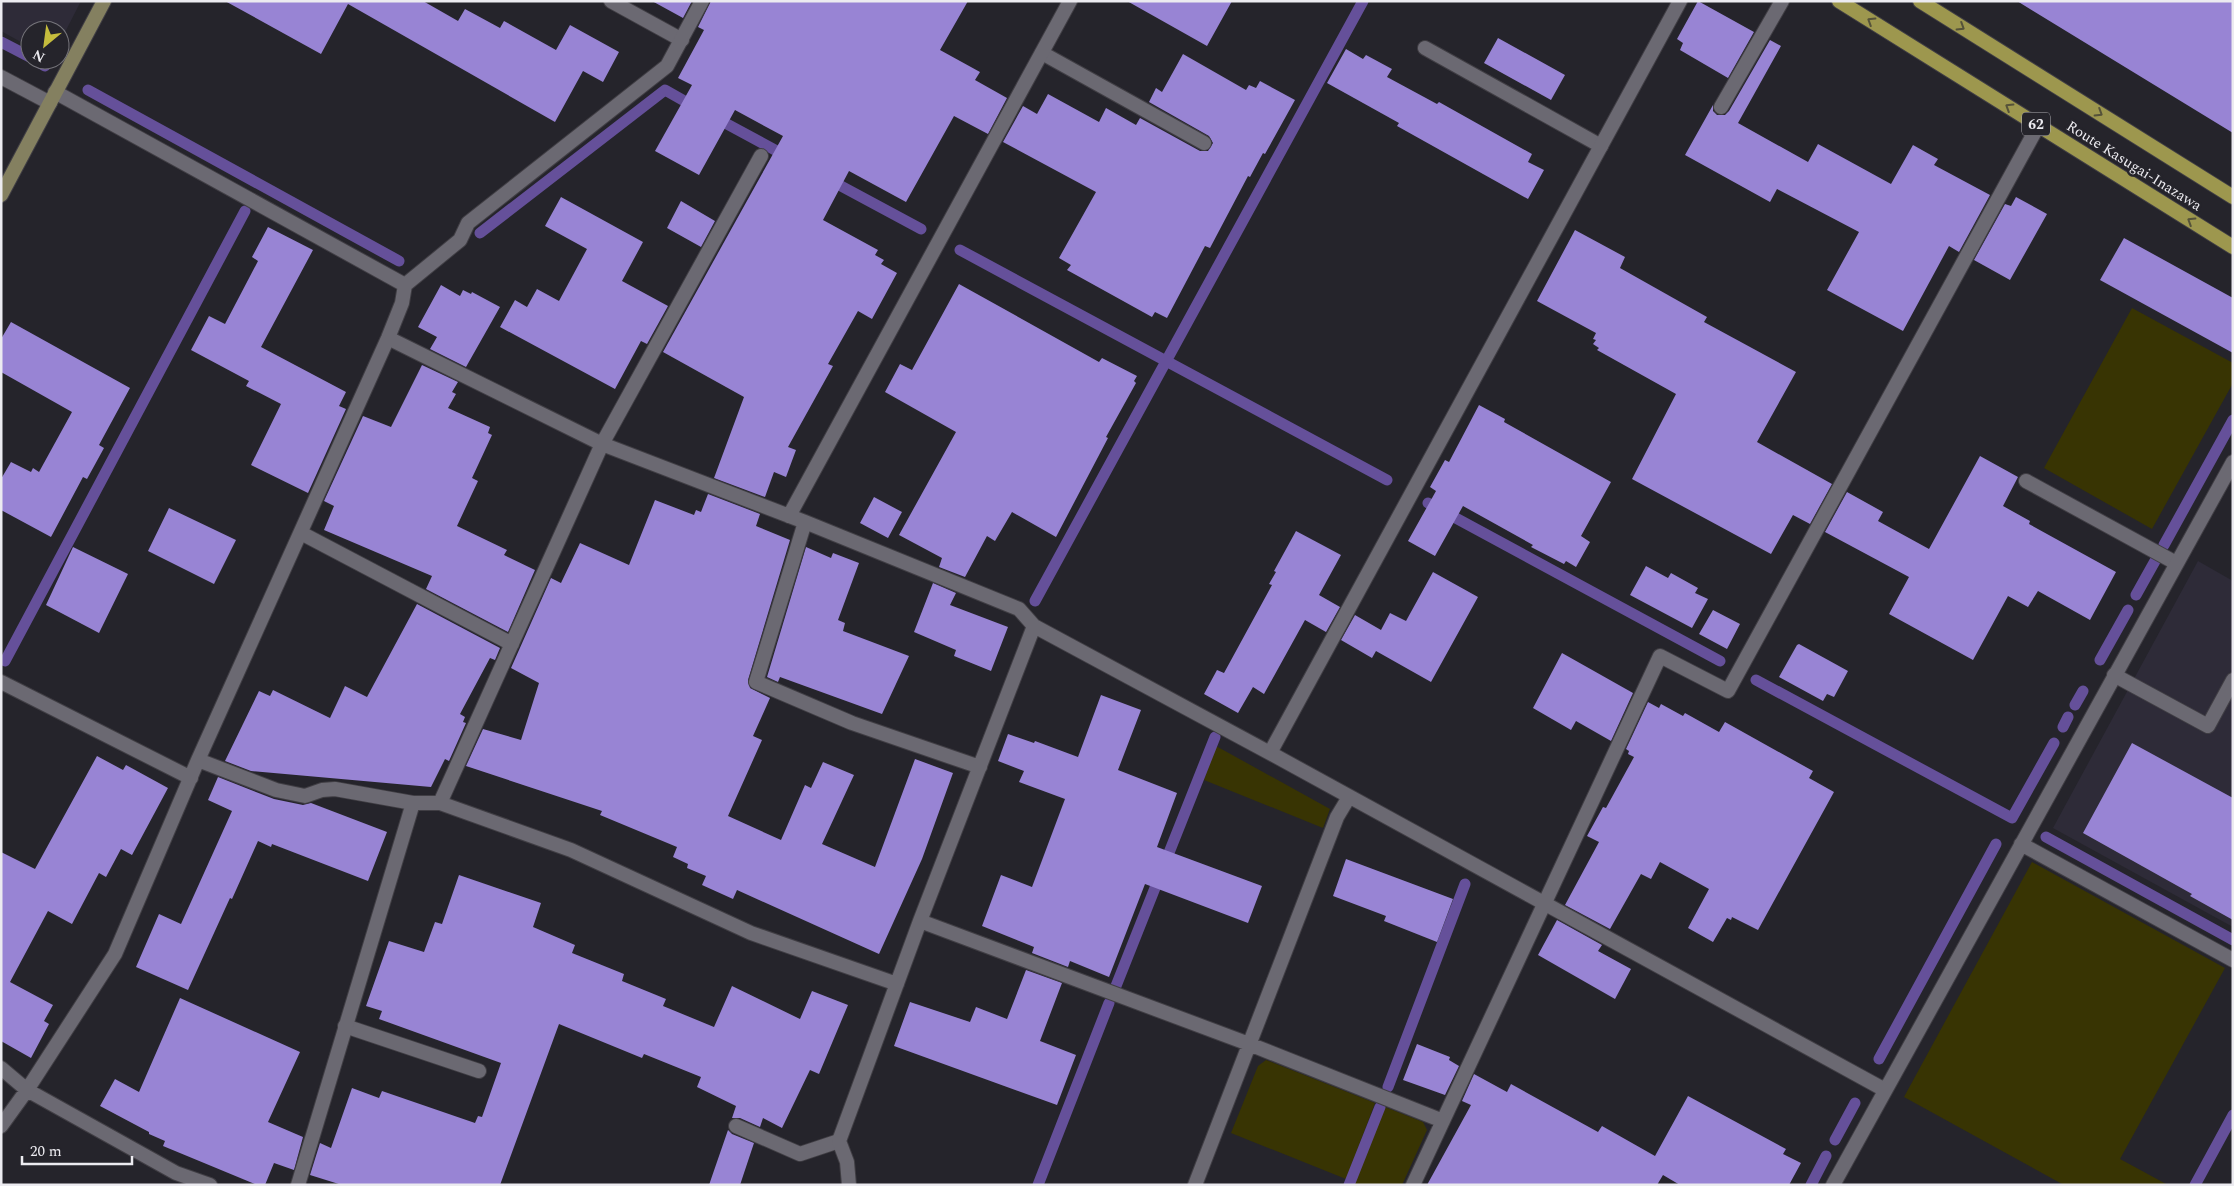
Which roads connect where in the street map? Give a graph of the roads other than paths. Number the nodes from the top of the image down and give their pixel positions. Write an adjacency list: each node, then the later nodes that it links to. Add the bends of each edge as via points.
1 (104, 1): 13 (main road)
2 (611, 1): 9 (street)
3 (702, 1): 9 (street)
4 (1070, 1): 11 (street)
5 (1680, 1): 17 (street)
6 (1782, 1): 14 (street)
7 (1839, 1): 15 (main road, Route Kasugai-Inazawa / 62, one-way to 7)
8 (1920, 1): 20 (main road, Route Kasugai-Inazawa, one-way to 20)
9 (682, 40): 22 (street, via 667,66 468,223 460,240)
10 (1425, 48): 17 (street)
11 (1042, 53): 16 (street); 27 (street)
12 (1, 77): 13 (street)
13 (52, 98): 19 (main road); 22 (street)
14 (1721, 107)
15 (2038, 126): 21 (main road, Route Kasugai-Inazawa / 62, one-way to 15); 44 (street, via 1728,692 1660,656)
16 (1204, 142)
17 (1601, 146): 36 (street)
18 (761, 156): 24 (street)
19 (1, 195)
20 (2233, 197)
21 (2233, 247)
22 (405, 284): 23 (street, via 402,303)
23 (388, 338): 24 (street); 29 (street)
24 (602, 444): 27 (street); 32 (street)
25 (2233, 462): 30 (street)
26 (2026, 481): 30 (street)
27 (789, 516): 28 (street)
28 (805, 522): 31 (street, via 1019,608); 38 (street, via 756,682 852,723)
29 (301, 533): 32 (street); 37 (street)
30 (2176, 563): 33 (street)
31 (1034, 626): 36 (street); 38 (street)
32 (512, 644): 42 (street)
33 (2114, 675): 34 (street, via 2208,726); 43 (street)
34 (2233, 680)
35 (1, 682): 39 (street)
36 (1270, 753): 40 (street)
37 (198, 760): 39 (street); 41 (street, via 276,790 305,796 335,789)
38 (980, 767): 45 (street)
39 (191, 778): 52 (street, via 115,954)
40 (1349, 797): 44 (street); 49 (street, via 1337,818)
41 (413, 803): 42 (street); 48 (street)
42 (440, 803): 47 (street, via 571,850 751,933)
43 (2021, 844): 46 (street); 53 (street)
44 (1544, 904): 53 (street); 54 (street)
45 (920, 921): 47 (street); 49 (street)
46 (2233, 960)
47 (897, 984): 57 (street)
48 (345, 1026): 51 (street); 59 (street)
49 (1249, 1044): 54 (street); 61 (street)
50 (1, 1068): 52 (street)
51 (479, 1071)
52 (27, 1090): 55 (street); 58 (street, via 176,1173)
53 (1885, 1090): 63 (street)
54 (1443, 1121): 62 (street)
55 (1, 1126)
56 (736, 1126): 57 (street, via 800,1154)
57 (839, 1141): 60 (street, via 847,1162)
58 (210, 1185)
59 (298, 1185)
60 (849, 1185)
61 (1195, 1185)
62 (1414, 1185)
63 (1833, 1185)

